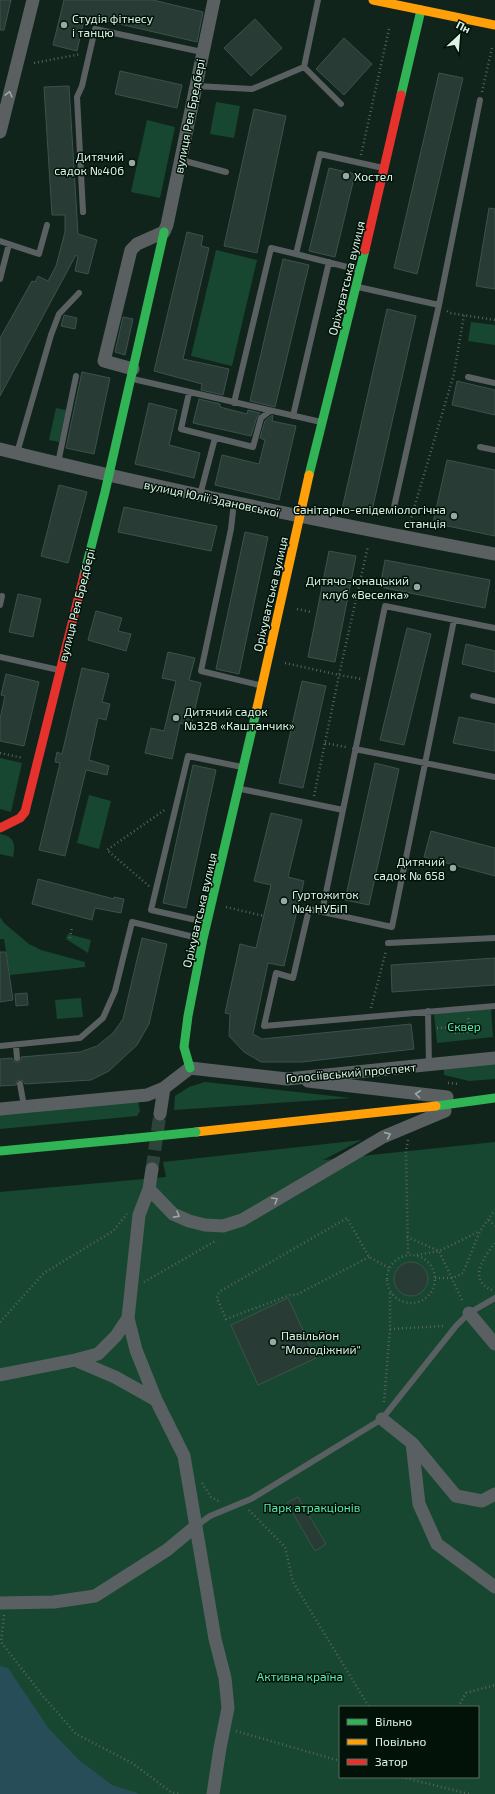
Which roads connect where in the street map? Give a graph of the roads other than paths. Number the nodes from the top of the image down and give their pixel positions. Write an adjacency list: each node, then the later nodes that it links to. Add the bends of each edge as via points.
1 (33, 0): 12 (street, one-way to 1)
2 (214, 0): 7 (street, вулиця Рея Бредбері)
3 (318, 0): 8 (lane)
4 (373, 0): 5 (main road)
5 (421, 10): 6 (main road); 15 (main road, Оріхуватська вулиця)
6 (495, 25)
7 (202, 52): 9 (street, вулиця Рея Бредбері); 17 (lane, via 95,29 82,86 77,97)
8 (304, 67): 9 (lane, via 252,89); 11 (lane)
9 (196, 86): 14 (street, вулиця Рея Бредбері)
10 (480, 100): 28 (lane)
11 (341, 104)
12 (2, 117): 13 (street)
13 (0, 132)
14 (181, 160): 16 (lane); 19 (street, вулиця Рея Бредбері)
15 (384, 168): 22 (lane, via 320,154); 24 (main road, Оріхуватська вулиця)
16 (226, 172)
17 (83, 212)
18 (47, 225): 21 (lane, via 39,254)
19 (164, 232): 29 (main road, вулиця Рея Бредбері); 29 (street, via 137,244 132,250 104,362)
20 (0, 241): 21 (lane)
21 (9, 244): 25 (lane)
22 (296, 254): 23 (lane); 34 (lane, via 271,248)
23 (329, 262): 24 (lane); 36 (lane)
24 (360, 270): 26 (main road, Оріхуватська вулиця)
25 (0, 279)
26 (356, 286): 28 (lane); 37 (main road, Оріхуватська вулиця)
27 (79, 293): 42 (lane, via 59,314)
28 (439, 305): 47 (lane)
29 (132, 373): 33 (lane); 44 (main road, вулиця Рея Бредбері)
30 (76, 376): 43 (lane)
31 (468, 376): 32 (lane)
32 (495, 383)
33 (189, 393): 34 (lane); 38 (lane, via 181,430)
34 (234, 403): 35 (lane)
35 (270, 411): 36 (lane); 38 (lane, via 261,418 254,447)
36 (293, 416): 37 (lane)
37 (322, 423): 48 (main road, Оріхуватська вулиця)
38 (215, 438): 45 (lane)
39 (480, 447): 41 (lane)
40 (0, 449): 42 (street, вулиця Юлії Здановської)
41 (495, 450)
42 (17, 453): 43 (street, вулиця Юлії Здановської)
43 (58, 463): 44 (street, вулиця Юлії Здановської)
44 (108, 475): 45 (street, вулиця Юлії Здановської); 55 (main road, вулиця Рея Бредбері)
45 (200, 494): 46 (street, вулиця Юлії Здановської)
46 (234, 502): 48 (street, вулиця Юлії Здановської); 56 (lane, via 201,671)
47 (394, 507)
48 (300, 517): 49 (street, вулиця Юлії Здановської); 56 (main road, Оріхуватська вулиця)
49 (495, 554)
50 (2, 596): 51 (lane)
51 (0, 605)
52 (454, 620): 53 (lane); 59 (lane, via 385,606); 60 (lane)
53 (495, 628)
54 (0, 657): 55 (lane)
55 (60, 670): 65 (main road, вулиця Рея Бредбері, via 25,812 20,818)
56 (261, 686): 61 (main road, Оріхуватська вулиця)
57 (473, 696): 58 (lane)
58 (495, 701)
59 (355, 749): 60 (lane); 64 (lane)
60 (426, 763): 62 (lane); 66 (lane, via 392,927)
61 (243, 767): 63 (main road, Оріхуватська вулиця); 67 (lane, via 188,756 155,891 151,910)
62 (495, 777)
63 (239, 789): 64 (lane); 67 (main road, Оріхуватська вулиця)
64 (343, 810): 66 (lane)
65 (0, 828)
66 (322, 912): 72 (lane, via 309,909 292,978 276,973 264,1026)
67 (207, 922): 69 (main road, Оріхуватська вулиця)
68 (495, 938): 70 (lane)
69 (203, 940): 73 (lane, via 132,922 115,991 103,1018 80,1038); 78 (main road, Оріхуватська вулиця, via 184,1047)
70 (388, 943)
71 (495, 1006): 72 (lane)
72 (428, 1012): 77 (lane)
73 (16, 1045): 74 (lane); 75 (lane)
74 (0, 1046)
75 (17, 1058)
76 (495, 1058): 77 (street, Голосіївський проспект)
77 (429, 1065): 79 (street, Голосіївський проспект)
78 (190, 1068): 79 (street, Голосіївський проспект); 81 (street)
79 (287, 1079): 83 (street, one-way to 79)
80 (20, 1084): 84 (lane)
81 (164, 1088): 84 (street, via 147,1095); 86 (street)
82 (495, 1098): 83 (main road)
83 (471, 1100): 87 (main road, bridge, via 402,1110); 89 (street, one-way to 83, via 173,1214 205,1225 223,1226 242,1220 383,1137)
84 (24, 1106): 85 (street)
85 (0, 1109)
86 (160, 1114)
87 (0, 1151)
88 (152, 1169): 89 (street)
89 (149, 1188): 92 (street, via 139,1215)
90 (495, 1298): 91 (lane)
91 (469, 1312): 93 (street); 97 (lane)
92 (128, 1318): 94 (street, via 116,1336 98,1354); 96 (street, via 136,1350)
93 (495, 1344)
94 (75, 1360): 95 (street); 96 (street, via 115,1377)
95 (0, 1375)
96 (156, 1400): 100 (street, via 184,1456)
97 (382, 1419): 98 (street); 100 (lane, via 251,1499 210,1516)
98 (412, 1443): 99 (street, via 456,1496 482,1501); 101 (street, via 419,1504 437,1544)
99 (495, 1494)
100 (196, 1526): 102 (street, via 167,1550 95,1596 54,1602); 103 (street, via 215,1639 225,1678 228,1708)
101 (495, 1587)
102 (2, 1602)
103 (213, 1794)

